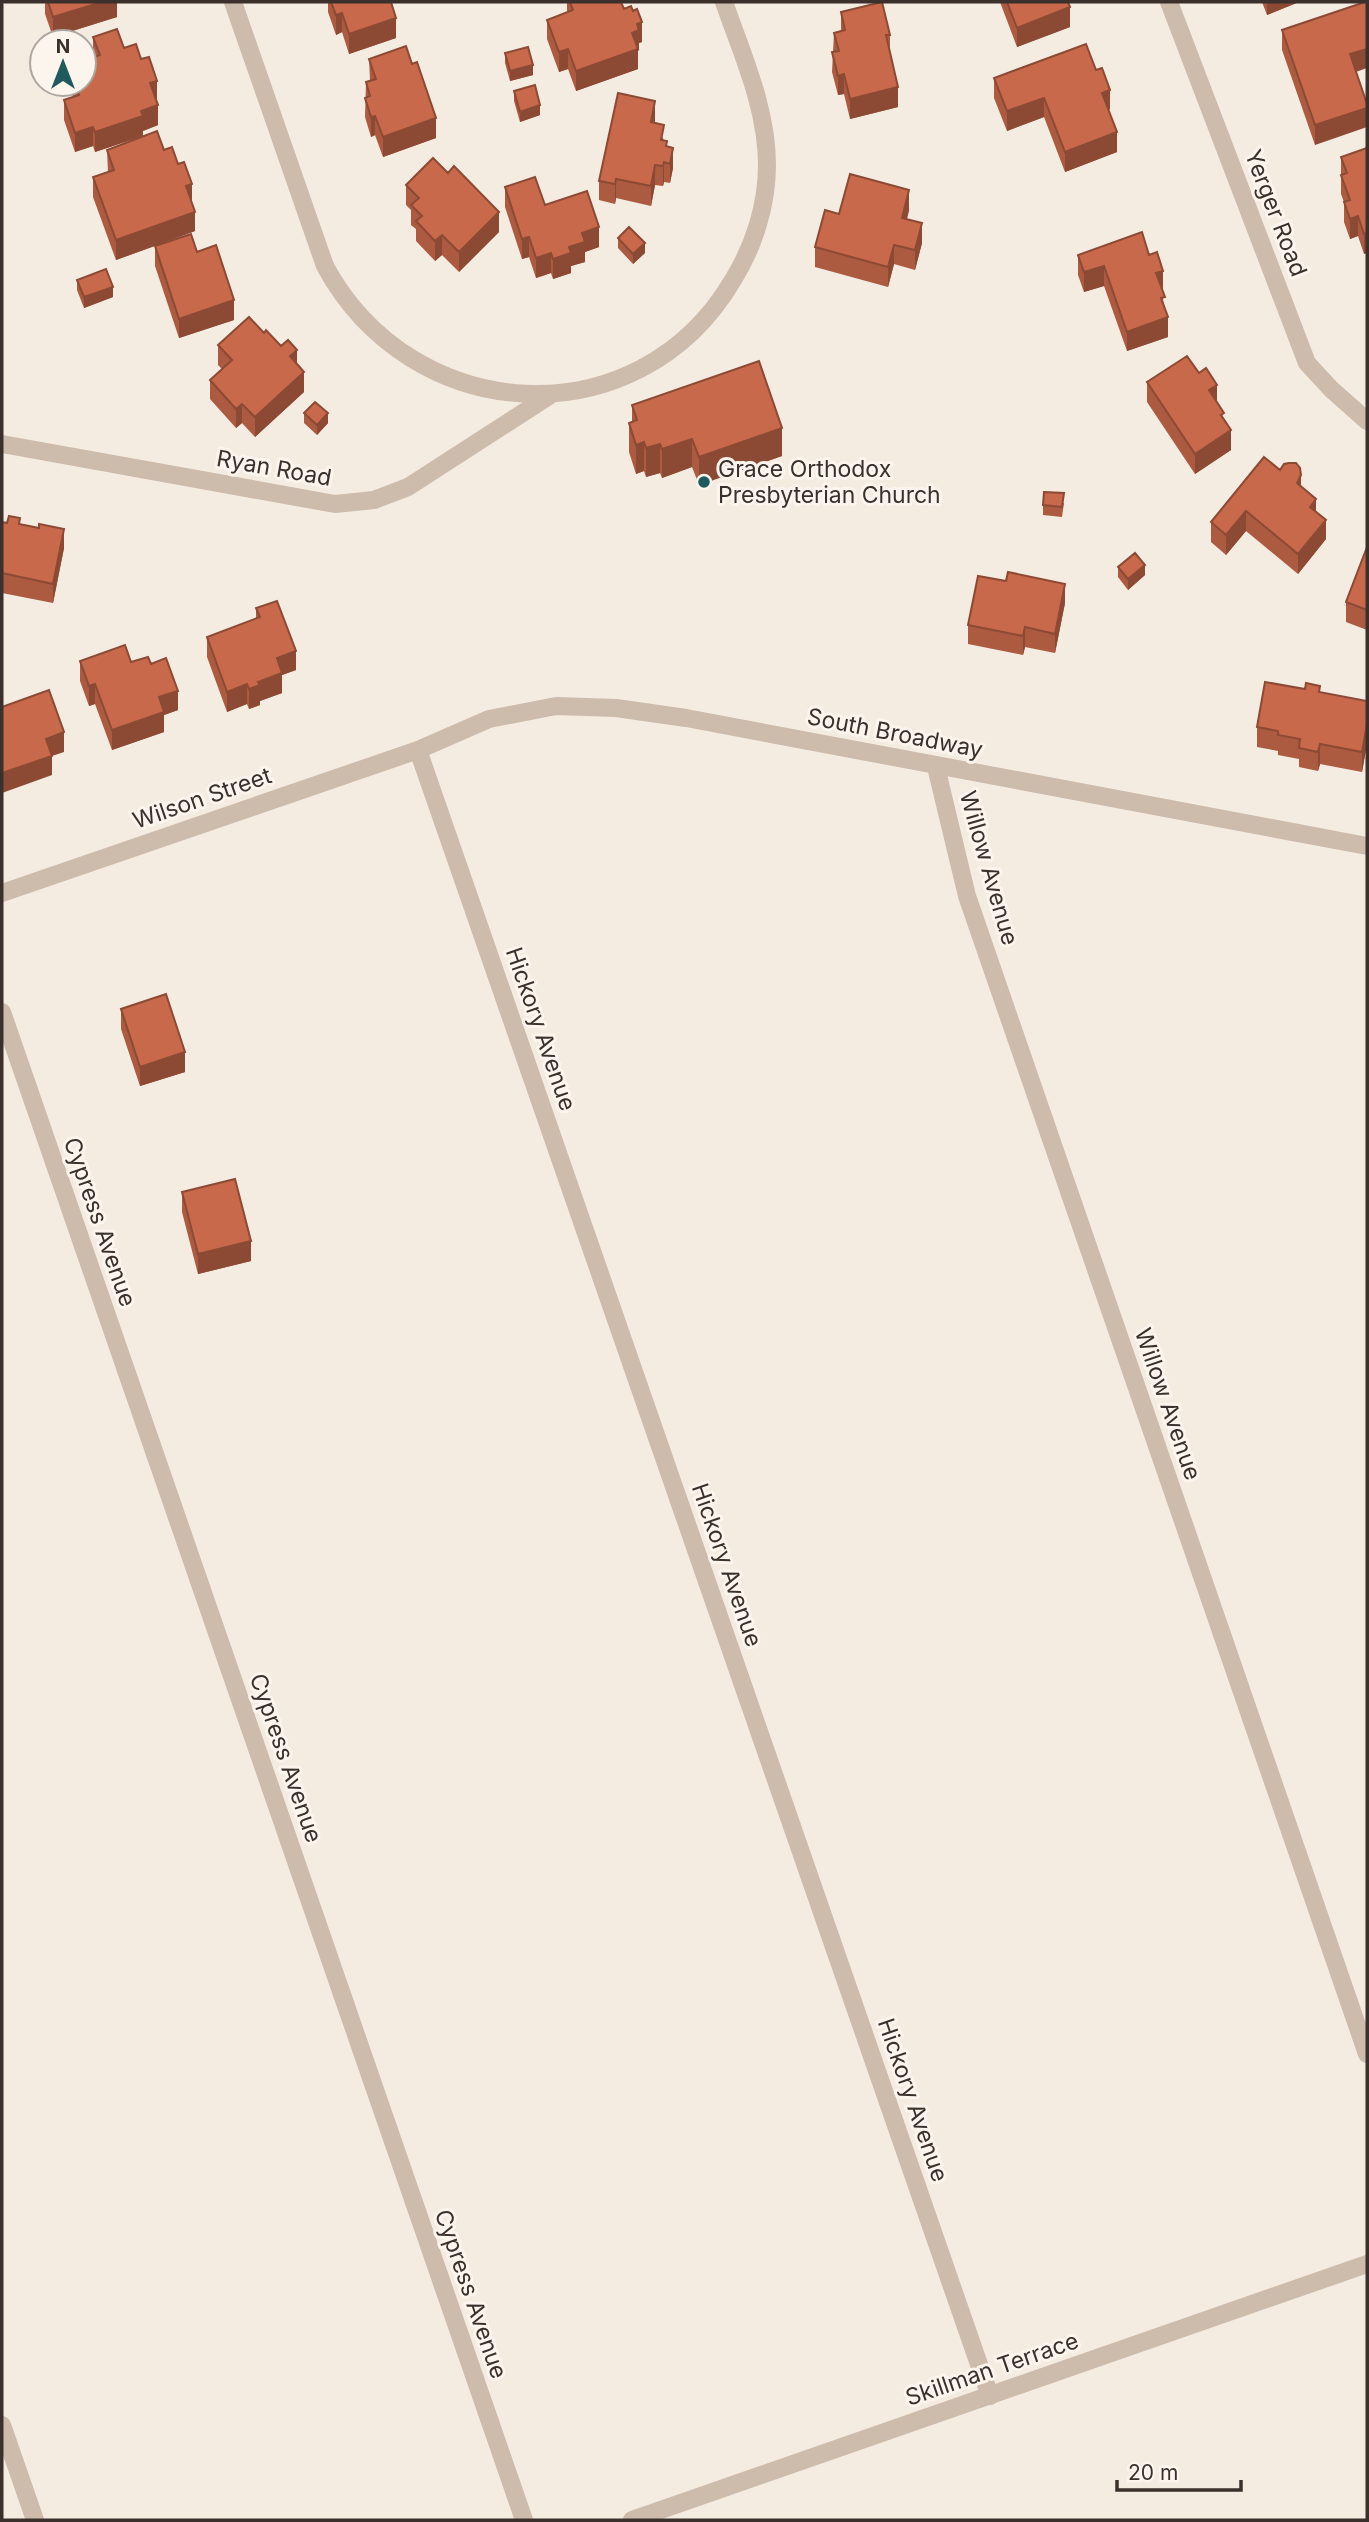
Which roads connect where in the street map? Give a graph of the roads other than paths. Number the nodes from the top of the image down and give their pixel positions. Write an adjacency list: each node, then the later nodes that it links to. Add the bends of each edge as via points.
1 (233, 2): 4 (street, via 326,266 367,324 404,355 451,380 502,393)
2 (724, 2): 4 (street, via 763,117 767,166 762,214 746,260 720,302 687,338 651,363 611,382)
3 (1169, 2): 5 (street, Yerger Road, via 1307,363)
4 (552, 394): 6 (street, Ryan Road, via 408,487 374,500 335,505)
5 (1367, 421)
6 (2, 444)
7 (418, 750): 8 (street, South Broadway, via 489,719 556,706 616,708 686,718); 10 (street, Wilson Street); 14 (street, Hickory Avenue)
8 (936, 766): 9 (street, South Broadway); 12 (street, Willow Avenue, via 967,896)
9 (1367, 846)
10 (2, 892)
11 (2, 1012): 17 (street, Cypress Avenue)
12 (1367, 2054)
13 (1367, 2264): 14 (street, Skillman Terrace)
14 (990, 2396): 18 (street, Skillman Terrace)
15 (2, 2425): 16 (street)
16 (35, 2520)
17 (524, 2520)
18 (632, 2520)

